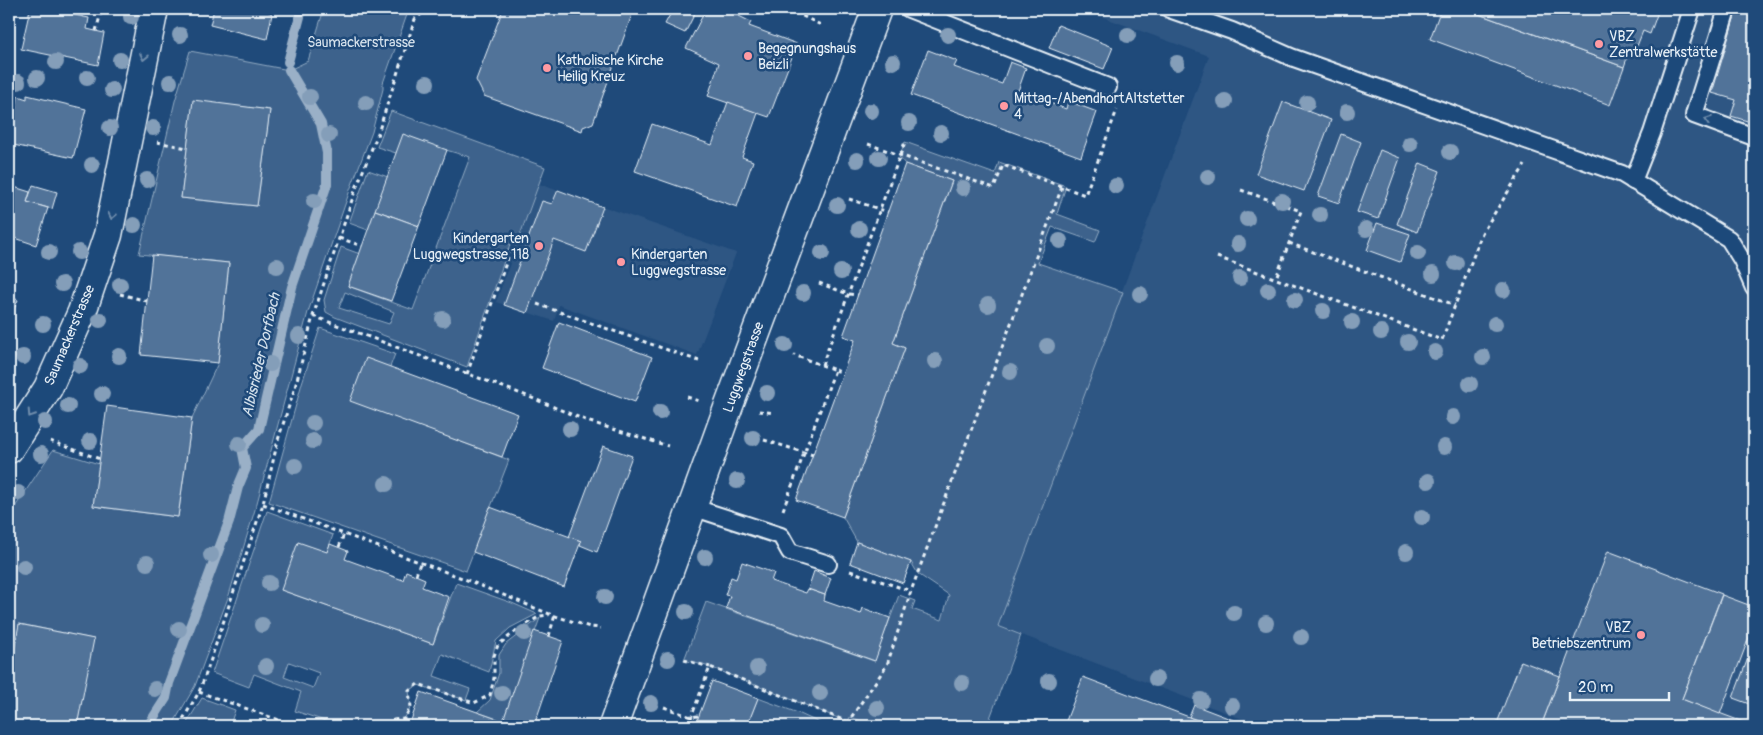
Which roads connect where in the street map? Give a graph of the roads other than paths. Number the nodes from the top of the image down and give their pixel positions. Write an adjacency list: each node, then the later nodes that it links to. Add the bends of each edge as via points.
1 (154, 9): 11 (street, Saumackerstrasse, one-way to 11, via 108,235 82,312 48,388)
2 (877, 9): 12 (street, Luggwegstrasse)
3 (909, 9): 7 (lane)
4 (1168, 9): 9 (lane, via 1232,31 1290,57 1622,174)
5 (1692, 9): 9 (lane)
6 (1727, 9): 8 (lane, one-way to 6, via 1694,115)
7 (1108, 87)
8 (1754, 137)
9 (1633, 181): 10 (lane, via 1729,239)
10 (1754, 288)
11 (9, 448)
12 (692, 507): 13 (lane, via 781,536 790,552); 14 (street, Luggwegstrasse)
13 (828, 564)
14 (613, 726)

